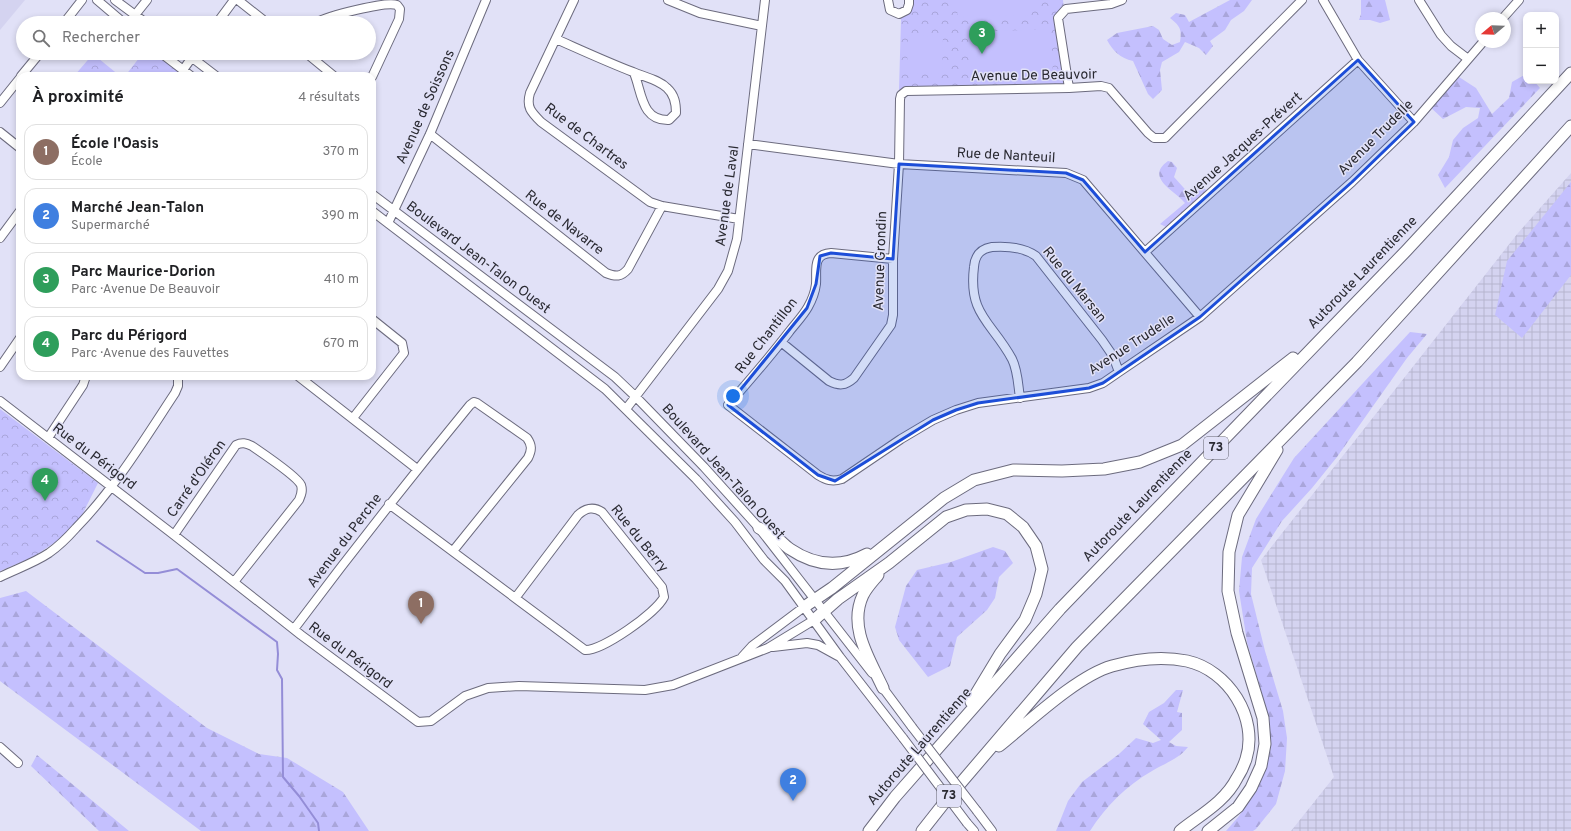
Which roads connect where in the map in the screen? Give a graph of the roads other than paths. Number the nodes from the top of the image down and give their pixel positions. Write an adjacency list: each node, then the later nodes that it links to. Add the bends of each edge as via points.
1 (82, 0): 21 (street)
2 (97, 0): 22 (street)
3 (115, 0): 20 (street)
4 (148, 0): 20 (street)
5 (234, 0): 23 (street)
6 (238, 0): 24 (street)
7 (486, 0): 50 (street, Avenue de Soissons)
8 (574, 0): 27 (street, Rue de Chartres)
9 (668, 0): 18 (street)
10 (765, 0): 26 (street, Avenue de Laval)
11 (888, 0): 12 (street, via 890,10 899,14 907,10)
12 (908, 0)
13 (1122, 0): 45 (street, via 1111,4 1066,9 1058,18)
14 (1302, 0): 45 (street, Avenue De Beauvoir, via 1165,138 1154,138 1148,133 1109,88)
15 (1323, 0): 34 (street)
16 (1419, 0): 35 (street, via 1441,35)
17 (1519, 0): 19 (street)
18 (679, 3): 26 (street, via 700,13)
19 (1508, 12)
20 (135, 15)
21 (69, 16)
22 (116, 16)
23 (222, 16)
24 (258, 16)
25 (335, 16): 41 (street, via 386,4 397,5 400,9 399,19)
26 (762, 26): 51 (street, Avenue de Laval)
27 (556, 39): 42 (street); 55 (street, Rue de Chartres, via 530,93 530,109 541,122 650,202)
28 (1478, 48): 35 (street, Avenue Trudelle)
29 (34, 60): 37 (street)
30 (170, 60): 36 (street)
31 (188, 60): 36 (street)
32 (197, 60): 39 (street)
33 (315, 60): 40 (street)
34 (1358, 60): 47 (street); 62 (street, Avenue Jacques-Prévert)
35 (1468, 60): 47 (street, Avenue Trudelle)
36 (183, 70): 38 (street)
37 (25, 72)
38 (186, 72)
39 (211, 72)
40 (329, 72)
41 (374, 72)
42 (634, 73): 42 (street, via 655,80 673,95 676,113 669,120 652,117 644,106)
43 (1571, 73): 66 (highway, Autoroute Laurentienne / 73, via 1406,251)
44 (16, 83): 46 (street)
45 (1069, 88): 53 (street, Avenue De Beauvoir, via 906,91 900,99)
46 (0, 103)
47 (1414, 122): 64 (street, Avenue Trudelle, via 1352,182)
48 (1571, 126): 80 (highway, 73, via 1357,362)
49 (0, 132): 52 (street)
50 (430, 134): 55 (street, Rue de Navarre, via 612,276 624,274 628,269); 56 (street, Avenue de Soissons)
51 (748, 144): 53 (street, Rue de Nanteuil); 59 (street, Avenue de Laval)
52 (16, 145)
53 (899, 164): 62 (street, Rue de Nanteuil, via 1066,173 1083,180); 63 (street, Avenue Grondin)
54 (376, 197): 56 (street, Boulevard Jean-Talon Ouest)
55 (662, 206): 59 (street, Rue de Chartres)
56 (394, 210): 60 (street, Avenue de Soissons); 74 (street, Boulevard Jean-Talon Ouest, via 615,377)
57 (376, 214): 60 (street, Boulevard Jean-Talon Ouest)
58 (16, 216): 61 (street)
59 (739, 219): 74 (street, Avenue de Laval, via 737,239 728,271 718,288)
60 (388, 223): 78 (street, Boulevard Jean-Talon Ouest, via 605,389)
61 (0, 238)
62 (1145, 252): 64 (street, Rue de Nanteuil)
63 (893, 259): 67 (street, Rue Chantillon, via 831,253 820,256 813,296); 67 (street, Avenue Grondin, via 891,325 848,383 837,385 829,381)
64 (1200, 317): 70 (street, Avenue Trudelle)
65 (376, 322): 79 (street, via 402,343 404,353)
66 (1325, 333): 87 (highway, via 1182,444 1140,462 1104,469 1014,470 974,480 944,498); 102 (highway, Autoroute Laurentienne / 73, via 1060,609)
67 (781, 342): 77 (street, Rue Chantillon)
68 (16, 344): 69 (street)
69 (0, 367)
70 (1119, 372): 75 (street, Avenue Trudelle, via 1103,383 1089,388); 75 (street, Rue du Marsan, via 1113,356 1102,340 1036,256 1023,250 988,248 978,253 975,260 973,291 982,317 1016,368)
71 (85, 380): 81 (street)
72 (178, 380): 83 (street, via 175,393)
73 (303, 380): 79 (street)
74 (636, 396): 78 (street, Avenue de Laval); 85 (street, Boulevard Jean-Talon Ouest)
75 (1020, 398): 77 (street, Avenue Trudelle, via 978,403 933,420 842,479 835,481 826,480)
76 (0, 401): 81 (street, Rue du Périgord)
77 (728, 405)
78 (626, 409): 94 (street, Boulevard Jean-Talon Ouest, via 735,522)
79 (353, 418): 82 (street)
80 (1286, 434): 104 (highway, 73, via 1077,647); 111 (highway, via 1238,515 1229,552 1228,591 1235,626 1263,718 1265,744 1261,766 1251,788 1238,806)
81 (48, 438): 83 (street, Rue du Périgord)
82 (417, 469): 84 (street, Avenue du Perche); 88 (street, Avenue du Perche, via 474,402 481,404 530,442 528,458)
83 (112, 487): 86 (street, Rue du Périgord); 90 (street, via 63,542 36,561)
84 (389, 504): 88 (street, Rue du Berry); 97 (street, Avenue du Perche)
85 (759, 528): 87 (highway, via 776,537 789,549 818,562 848,563); 93 (street, Boulevard Jean-Talon Ouest)
86 (174, 535): 91 (street, Rue du Périgord); 91 (street, Carré d'Oléron, via 236,445 240,443 252,446 298,481 302,494)
87 (889, 542): 93 (highway)
88 (453, 551): 92 (street, Rue du Berry)
89 (889, 563): 95 (highway); 101 (highway, via 864,594 858,611 858,627 863,646); 102 (highway, via 946,517 966,510 987,509 1007,514 1023,527 1036,546 1042,570 1036,594 1025,620 1000,654)
90 (0, 577)
91 (234, 582): 97 (street, Rue du Périgord)
92 (516, 597): 92 (street, Rue du Berry, via 585,650 596,649 621,635 658,606 664,597 662,586 597,508 584,510 578,515)
93 (815, 600): 94 (highway); 95 (street, Boulevard Jean-Talon Ouest)
94 (804, 607): 96 (street, Boulevard Jean-Talon Ouest); 100 (street, Rue du Périgord, via 752,646)
95 (824, 611): 96 (highway); 101 (street, Boulevard Jean-Talon Ouest)
96 (814, 620): 98 (street, Rue du Périgord); 99 (street, Boulevard Jean-Talon Ouest)
97 (294, 629): 100 (street, Rue du Périgord, via 418,722 431,721 465,696 488,688 519,686 645,690 673,685)
98 (768, 648): 99 (street, via 807,643 818,645); 100 (street, Rue du Périgord)
99 (840, 657): 108 (street, Boulevard Jean-Talon Ouest, bridge)
100 (741, 658)
101 (883, 688): 109 (street, Boulevard Jean-Talon Ouest, bridge)
102 (954, 730): 106 (highway, Autoroute Laurentienne / 73)
103 (0, 747): 105 (street)
104 (978, 762): 107 (highway, 73); 110 (highway, via 1068,690 1090,676 1111,666 1138,660 1165,658 1188,661 1209,669 1229,686 1240,704 1249,739 1246,759 1237,780 1224,797)
105 (18, 763)
106 (869, 831)
107 (922, 831)
108 (974, 831)
109 (992, 831)
110 (1180, 831)
111 (1208, 831)

